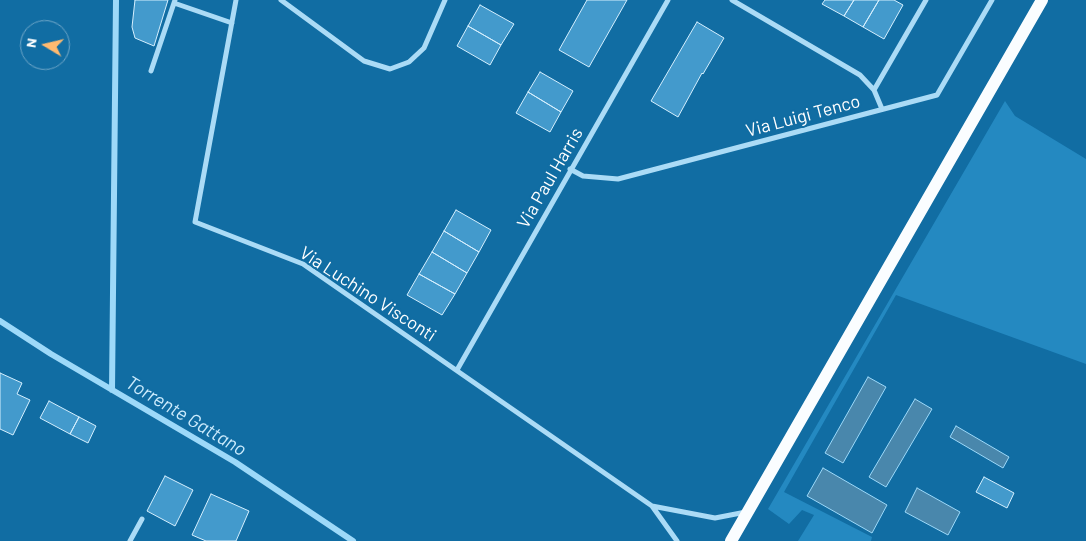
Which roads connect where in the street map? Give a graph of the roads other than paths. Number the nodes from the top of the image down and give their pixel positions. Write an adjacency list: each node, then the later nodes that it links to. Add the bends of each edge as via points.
1 (236, 0): 10 (street, Via Luchino Visconti)
2 (281, 0): 3 (street, via 364,61 390,68 409,62 424,48)
3 (444, 0)
4 (668, 0): 14 (street, Via Paul Harris)
5 (732, 0): 12 (street, via 860,74)
6 (926, 0): 12 (street)
7 (992, 0): 13 (street, Via Luigi Tenco, via 938,95)
8 (1042, 0): 17 (main road)
9 (174, 2): 10 (street); 11 (street)
10 (232, 23): 15 (street, Via Luchino Visconti, via 195,222 304,264)
11 (151, 71)
12 (874, 90): 13 (street)
13 (882, 109): 14 (street, Via Luigi Tenco, via 618,179 583,176)
14 (570, 169): 15 (street, Via Paul Harris)
15 (457, 370): 16 (street, Via Luchino Visconti)
16 (652, 506): 17 (street, Via Luchino Visconti, via 715,518); 20 (street, Via Luchino Visconti)
17 (749, 511): 21 (main road)
18 (142, 519): 19 (street)
19 (130, 541)
20 (677, 541)
21 (731, 541)

